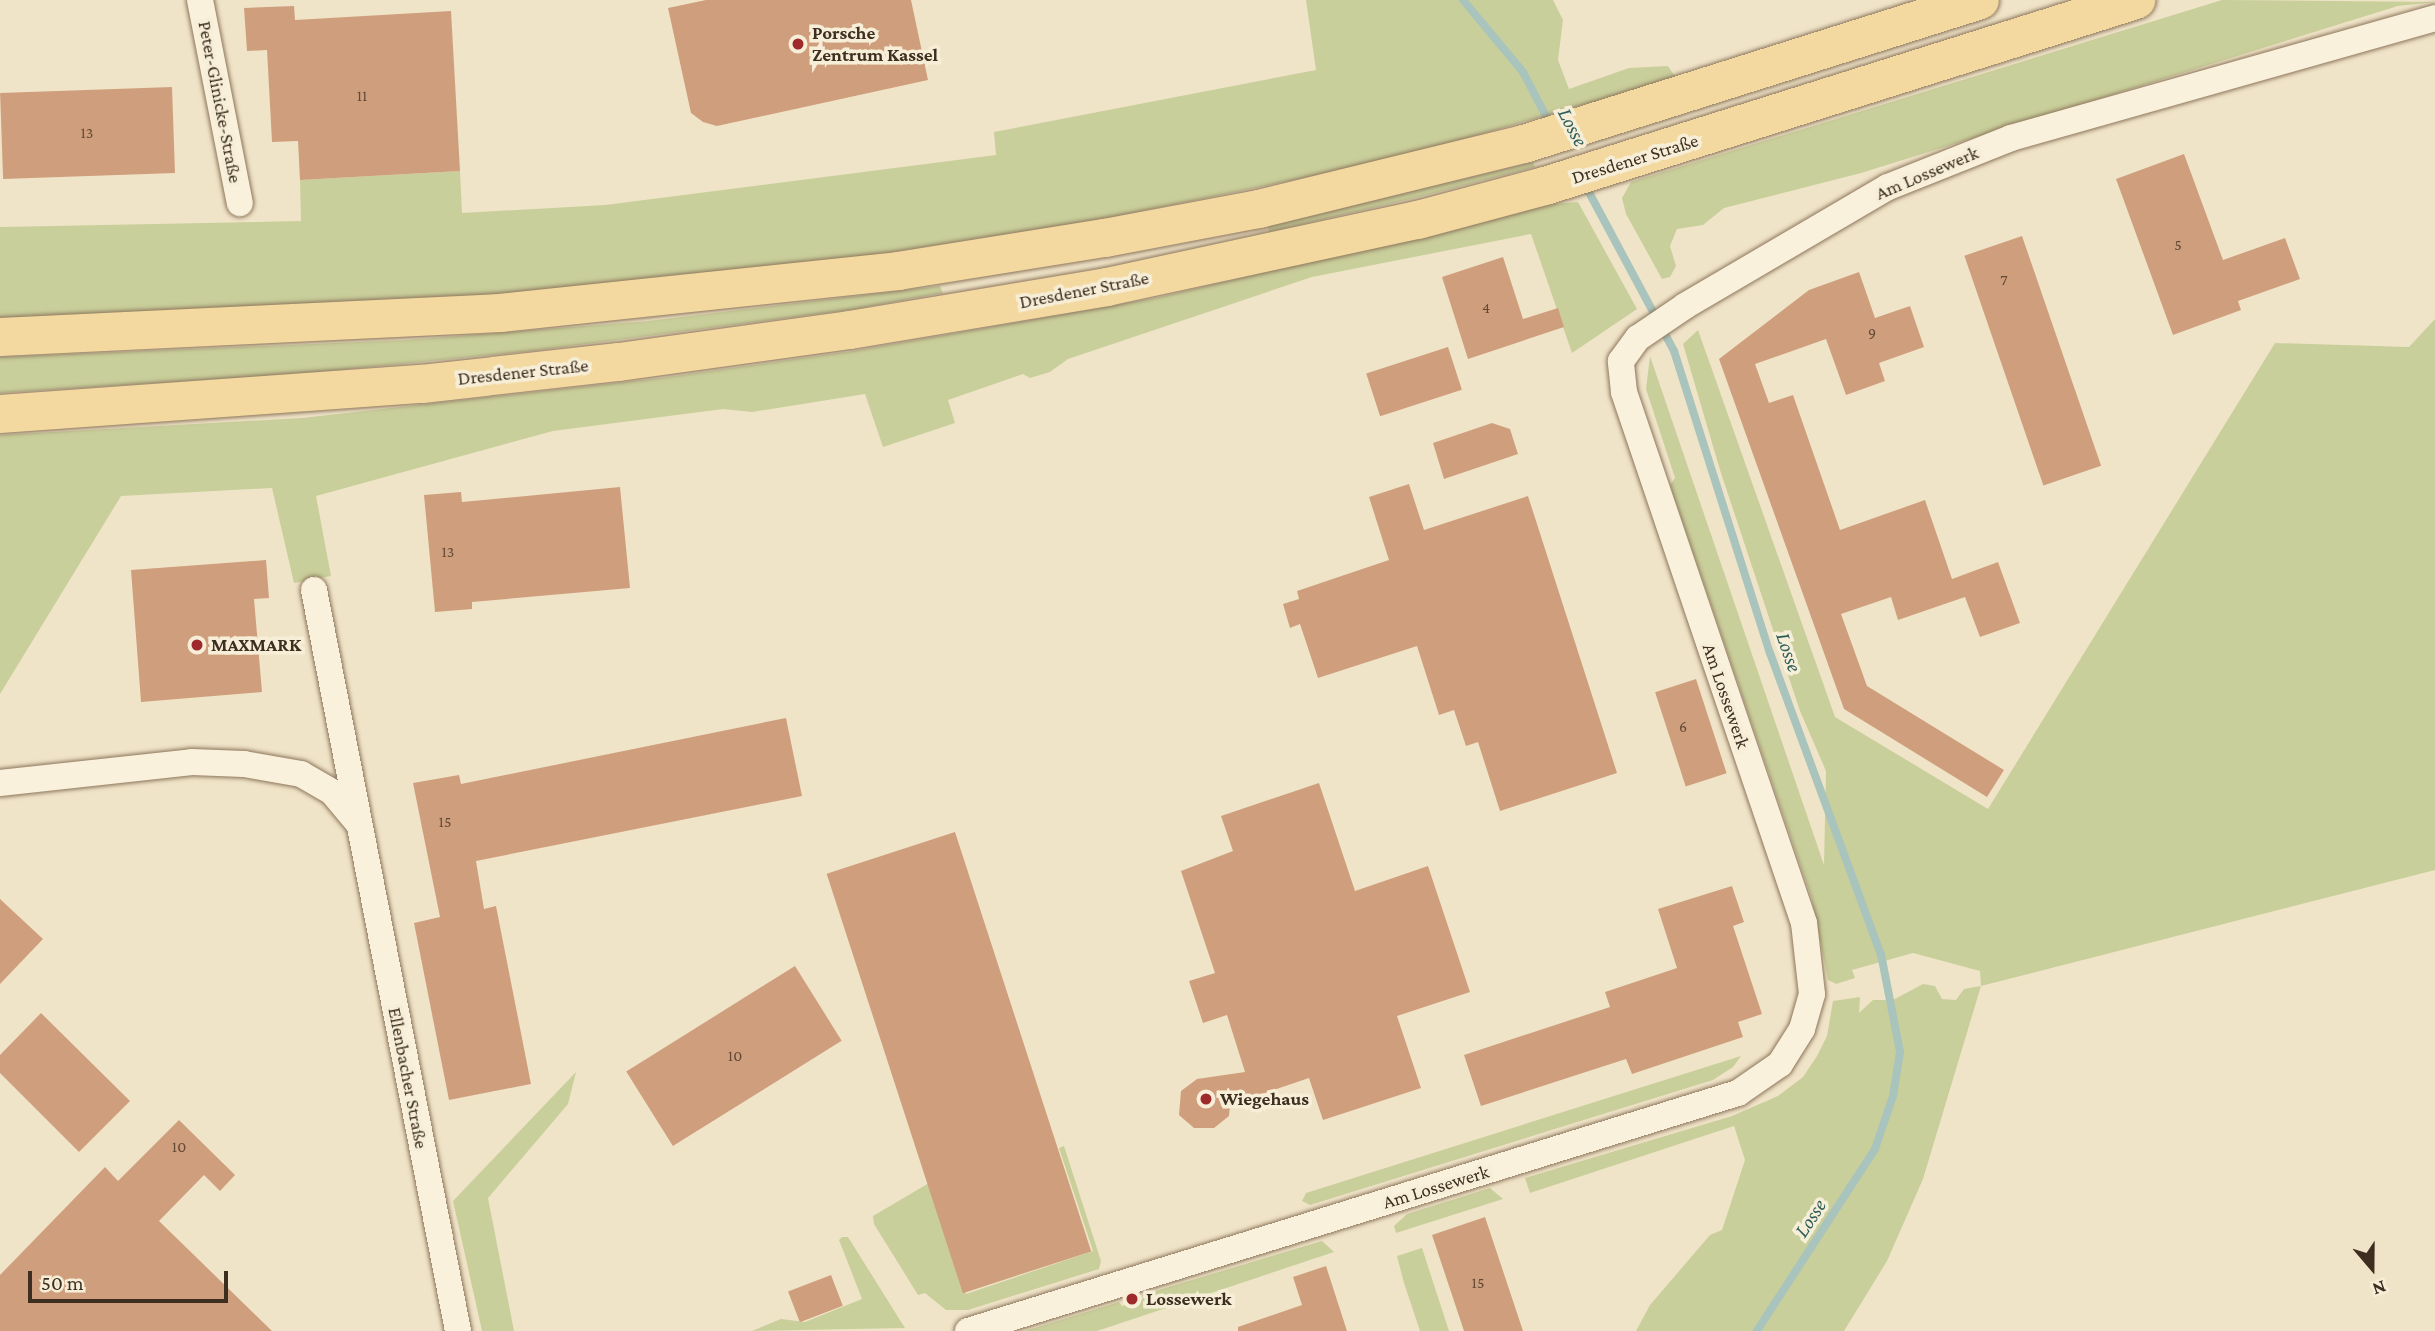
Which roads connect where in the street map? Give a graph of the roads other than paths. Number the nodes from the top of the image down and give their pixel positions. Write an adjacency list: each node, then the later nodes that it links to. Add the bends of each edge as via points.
1 (200, 0): 5 (street, Peter-Glinicke-Straße)
2 (1980, 0): 6 (main road, via 1524,144 1259,209 884,273 500,313)
3 (2136, 0): 7 (main road, Dresdener Straße, via 1545,186 1107,287 850,331 422,384)
4 (2435, 18): 12 (street, Am Lossewerk, via 2011,138 1888,187 1685,306 1637,338 1621,360 1623,392 1804,923 1812,994 1802,1029 1780,1064 1738,1093)
5 (240, 203)
6 (0, 337)
7 (0, 414)
8 (314, 590): 10 (street, Ellenbacher Straße)
9 (0, 783): 10 (street, Ellenbacher Straße, via 192,762 244,764 301,774 332,792)
10 (359, 824): 11 (street, Ellenbacher Straße)
11 (458, 1331)
12 (968, 1331)

